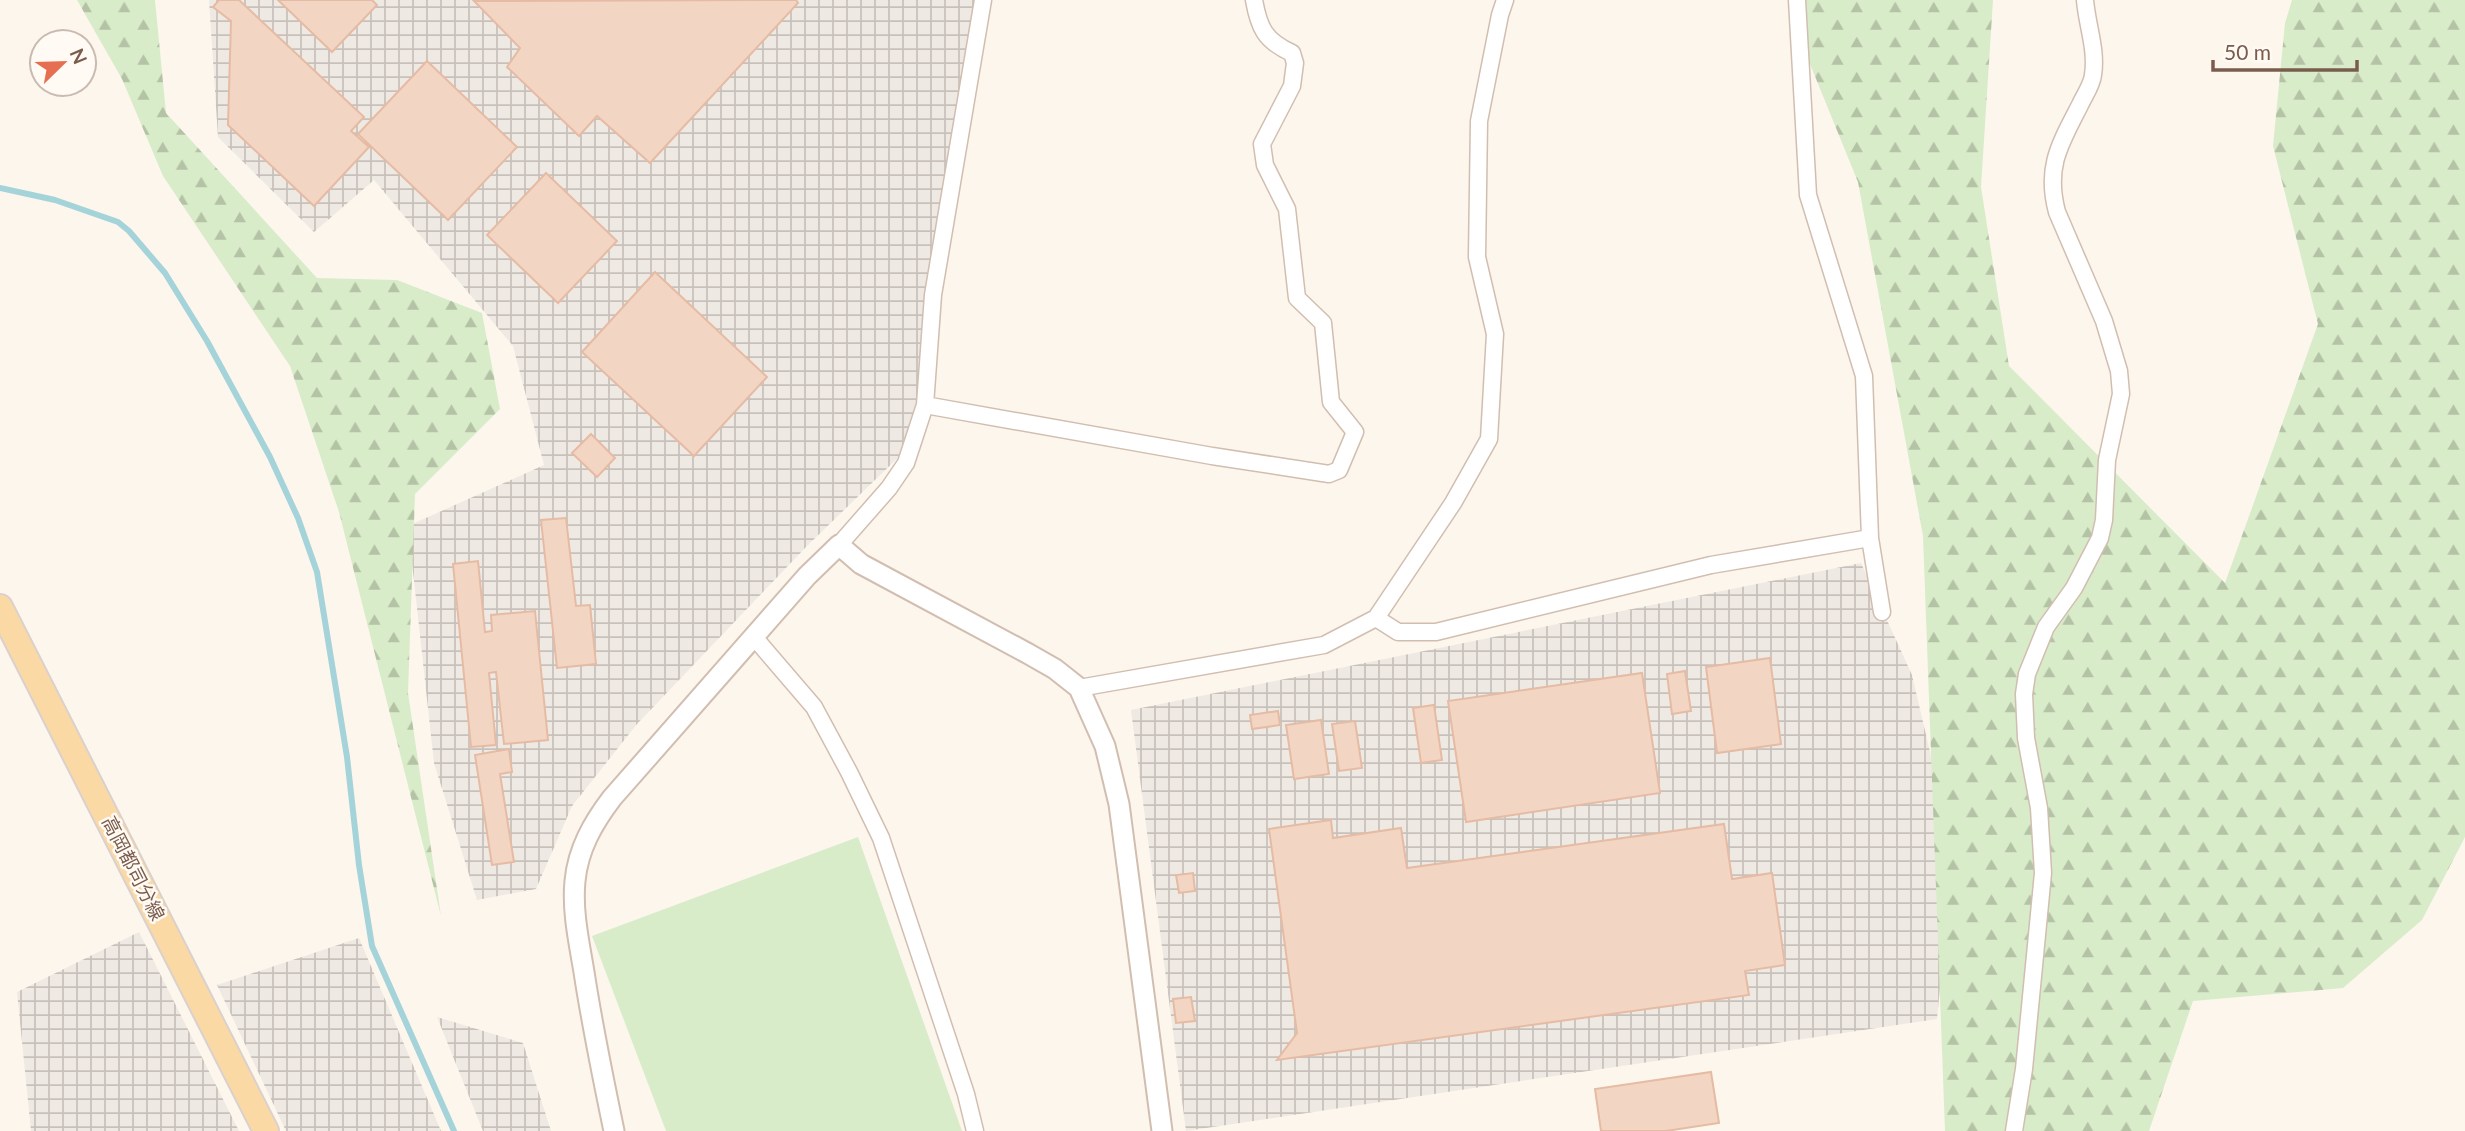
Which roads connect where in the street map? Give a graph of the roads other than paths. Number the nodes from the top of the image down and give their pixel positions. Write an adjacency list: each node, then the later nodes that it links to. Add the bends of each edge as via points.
1 (983, 0): 6 (street, via 933,295)
2 (1254, 0): 6 (street, via 1261,27 1273,44 1292,53 1295,62 1292,86 1262,144 1265,165 1287,209 1297,298 1323,323 1331,402 1355,432 1339,470 1329,474 1212,456)
3 (1505, 0): 11 (street, via 1479,121 1477,257 1495,334 1489,439 1453,503)
4 (1797, 0): 7 (street, via 1808,195 1864,376)
5 (2085, 0): 18 (street, via 2094,52 2093,77 2056,153 2053,197 2104,321 2121,394 2107,460 2100,538 2046,627 2026,674 2023,711 2039,808 2043,873)
6 (925, 405): 8 (street, via 906,463)
7 (1870, 538): 10 (street); 11 (street, via 1711,565 1436,632 1398,632)
8 (839, 545): 12 (street); 13 (street, via 861,564 1027,653)
9 (0, 607): 14 (main road, 高岡都司分線)
10 (1882, 612)
11 (1376, 618): 13 (street, via 1324,645)
12 (754, 637): 15 (street, via 611,798 593,822 581,853 574,906); 16 (street, via 814,707 881,838)
13 (1079, 688): 17 (street, via 1105,746 1119,804)
14 (266, 1131)
15 (614, 1131)
16 (975, 1131)
17 (1162, 1131)
18 (2014, 1131)

